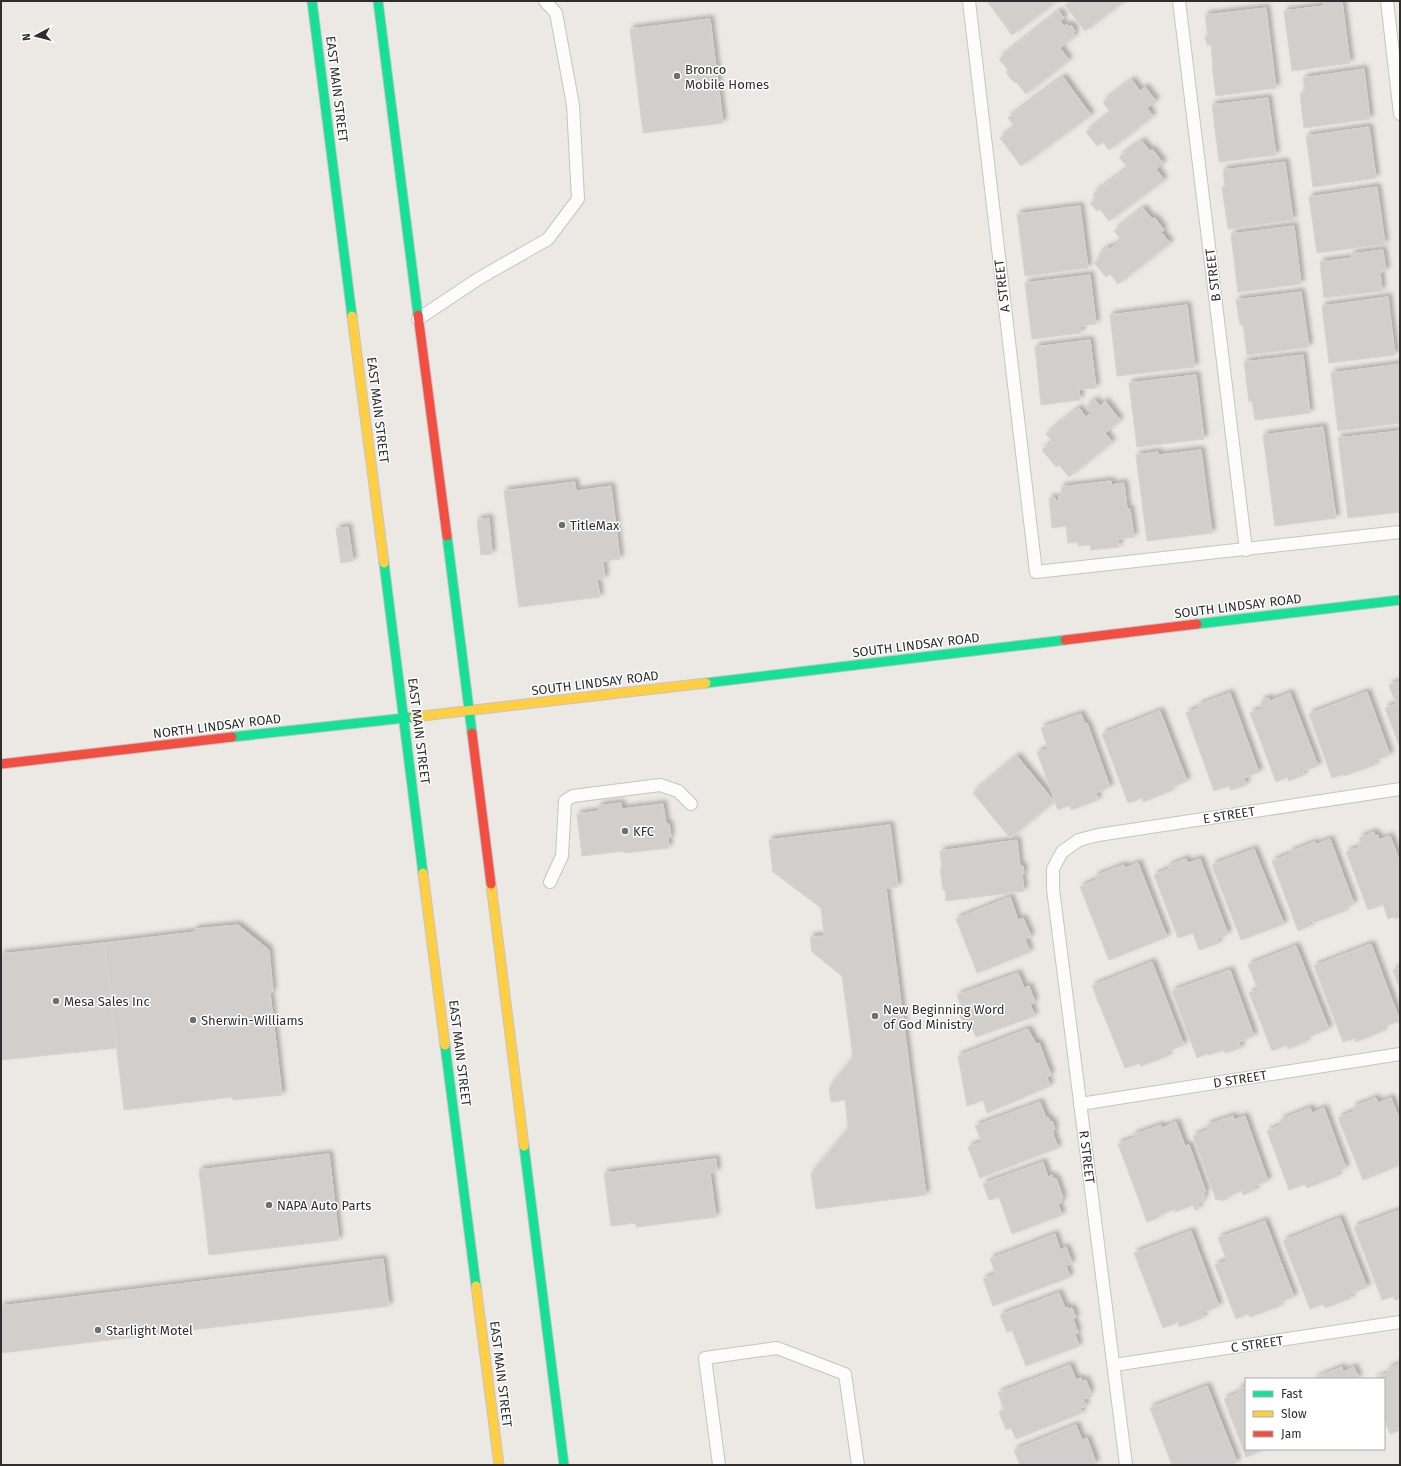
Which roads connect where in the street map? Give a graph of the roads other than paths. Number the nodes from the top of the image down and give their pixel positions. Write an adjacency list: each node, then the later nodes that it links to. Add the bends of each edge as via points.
1 (312, 1): 14 (main road, EAST MAIN STREET)
2 (378, 1): 8 (main road)
3 (545, 1): 8 (lane, via 556,13 573,105 578,199 548,239 478,279)
4 (969, 1): 10 (lane, A STREET, via 1036,572)
5 (1180, 1): 10 (lane, B STREET)
6 (1387, 1): 7 (lane)
7 (1400, 114)
8 (418, 319): 12 (main road)
9 (1400, 532): 10 (lane)
10 (1246, 550)
11 (1400, 600): 12 (main road, SOUTH LINDSAY ROAD)
12 (469, 711): 13 (main road, SOUTH LINDSAY ROAD); 25 (main road)
13 (436, 715): 14 (main road, NORTH LINDSAY ROAD)
14 (404, 717): 15 (main road, NORTH LINDSAY ROAD); 24 (main road, EAST MAIN STREET)
15 (1, 764)
16 (1400, 789): 18 (lane, E STREET, via 1098,835 1079,840)
17 (691, 804): 19 (lane, via 678,792 660,785 573,796 565,801 562,856)
18 (1062, 852): 21 (lane, R STREET, via 1053,869 1053,889)
19 (550, 882)
20 (1400, 1054): 21 (lane, D STREET)
21 (1080, 1104): 23 (lane, R STREET)
22 (1400, 1322): 23 (lane, C STREET)
23 (1114, 1365): 28 (lane, R STREET)
24 (499, 1465)
25 (564, 1465)
26 (719, 1465): 27 (lane, via 705,1358 777,1348 845,1374)
27 (858, 1465)
28 (1126, 1465)

